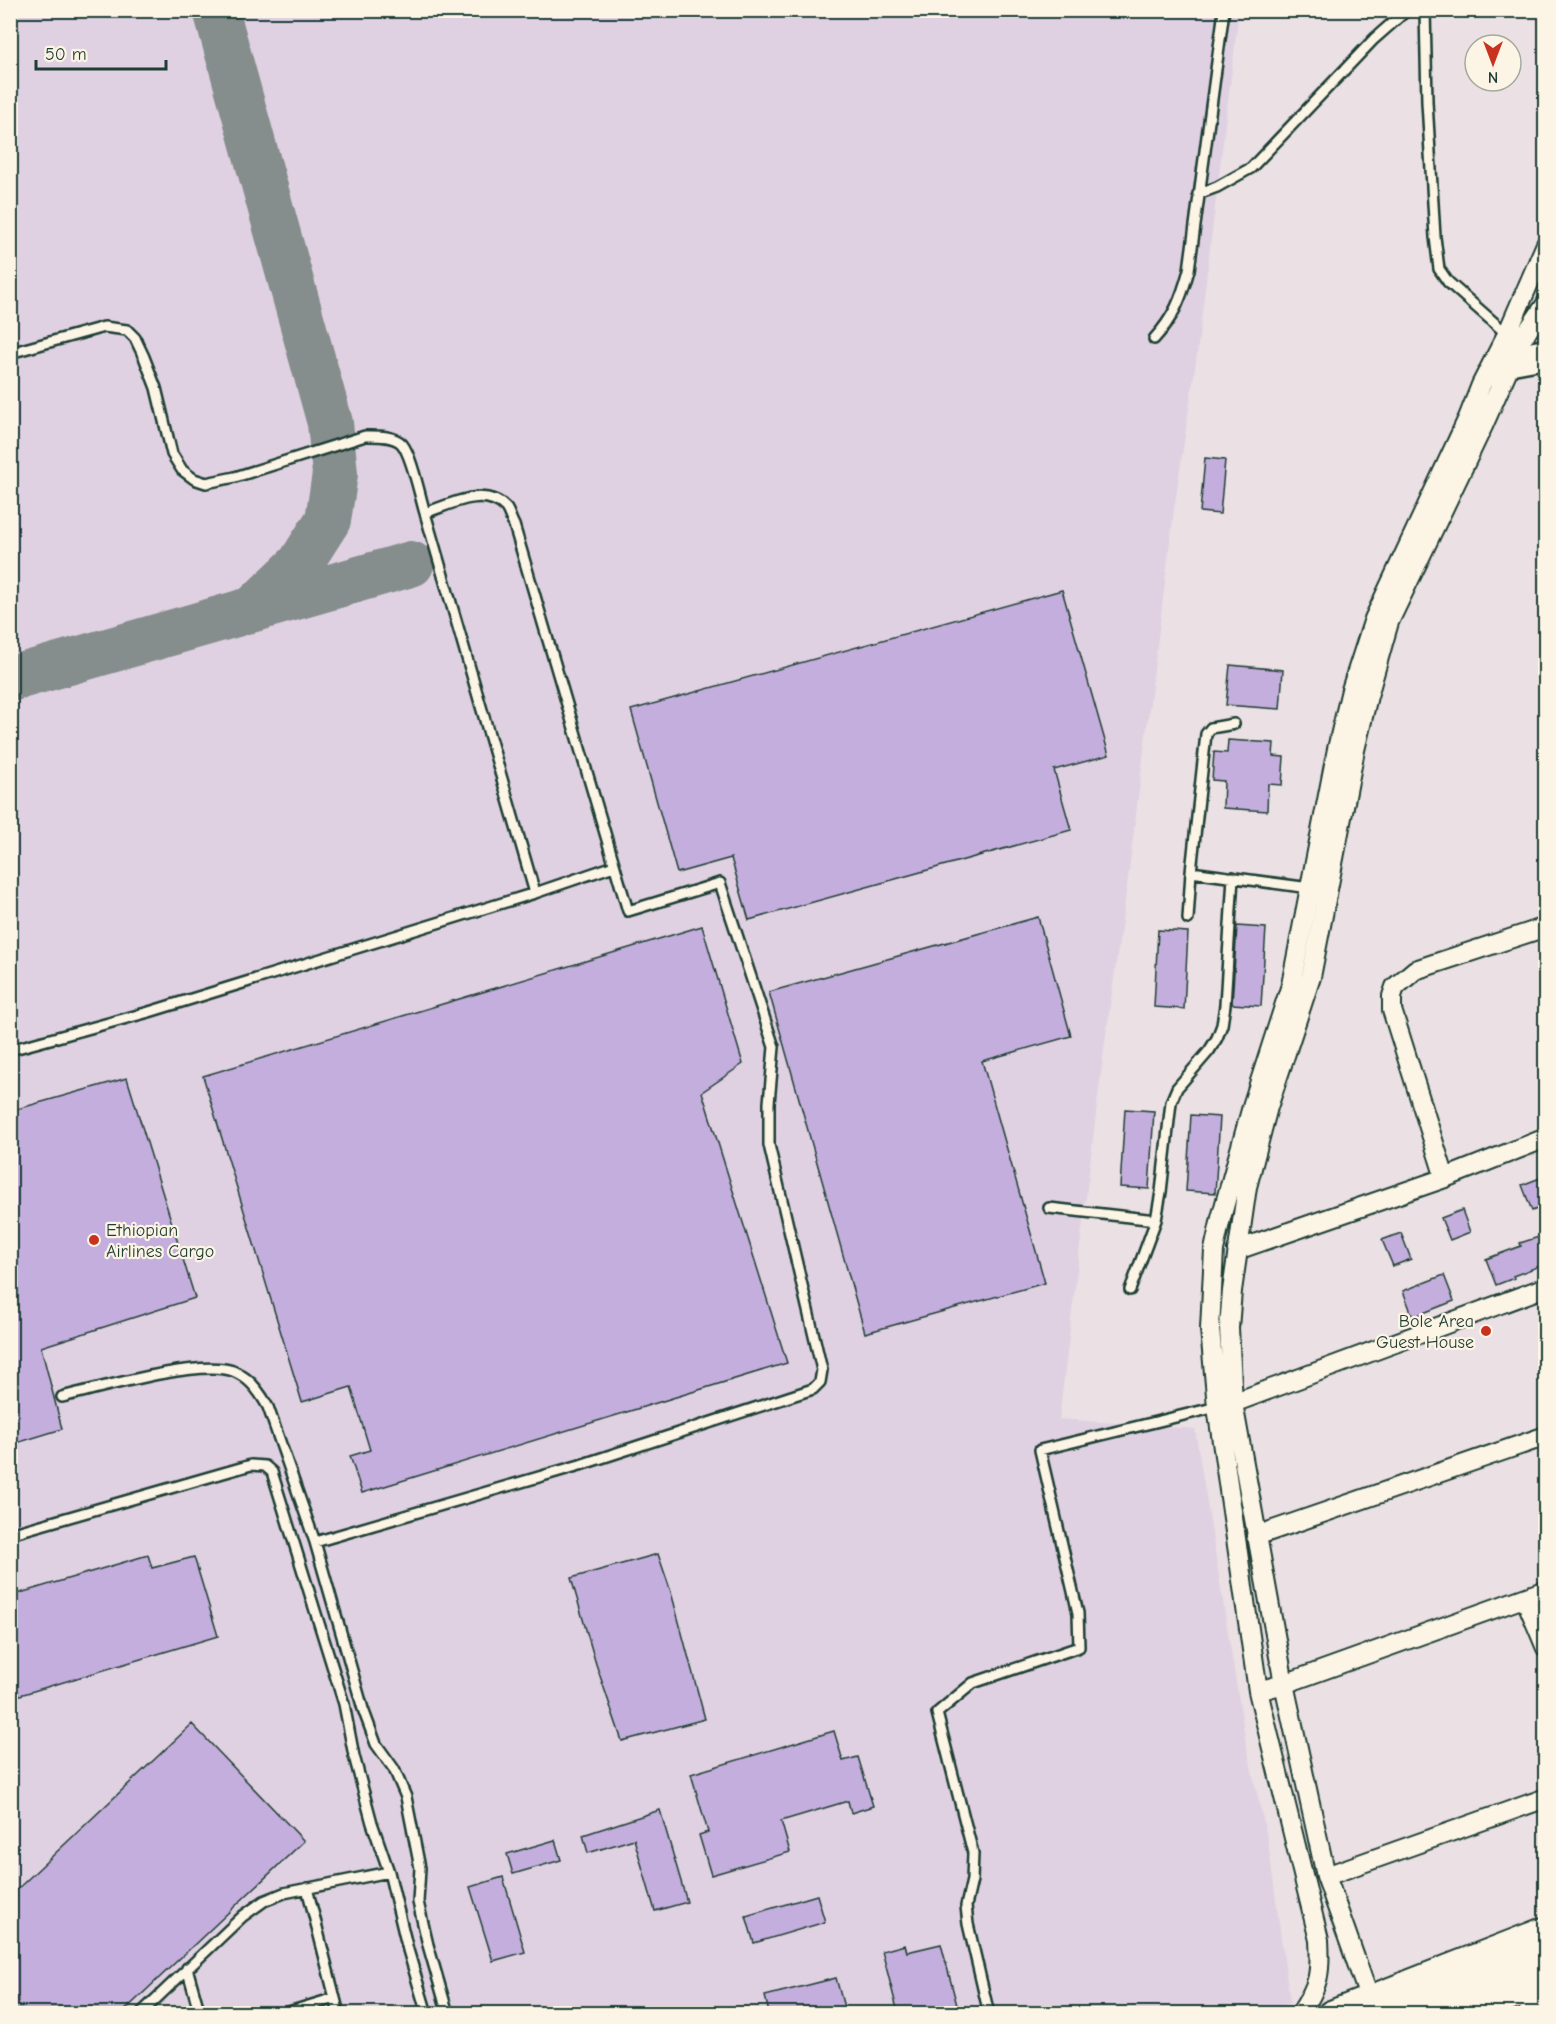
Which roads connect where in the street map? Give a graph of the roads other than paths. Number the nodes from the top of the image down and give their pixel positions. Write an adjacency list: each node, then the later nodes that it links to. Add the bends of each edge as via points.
1 (1224, 10): 4 (lane)
2 (1407, 10): 4 (lane, via 1374,39 1251,168)
3 (1425, 10): 8 (lane, via 1439,269)
4 (1198, 194): 7 (lane, via 1182,296 1169,322)
5 (1545, 244): 8 (street)
6 (1545, 304): 8 (street, via 1520,342)
7 (1154, 339)
8 (1510, 347): 10 (main road); 16 (street, via 1481,385 1374,619 1351,690); 25 (street, via 1389,622 1355,750 1311,976 1268,1107 1247,1187)
9 (10, 353): 11 (lane, via 104,327 128,330 156,388 172,454 182,470 194,479 206,483 235,477 365,436 382,436 401,443 408,455)
10 (1545, 354)
11 (425, 513): 13 (lane, via 467,498 490,498 506,508); 17 (lane)
12 (1234, 724): 14 (lane, via 1211,728 1206,734)
13 (614, 866): 17 (lane); 33 (lane, via 628,911 720,883 774,1047 770,1145 822,1370 820,1382 813,1389 580,1465)
14 (1191, 872): 15 (lane); 18 (lane)
15 (1233, 877): 16 (lane); 24 (lane, via 1222,1025 1209,1051 1176,1088 1171,1102)
16 (1310, 888): 29 (street, via 1291,985 1253,1103 1214,1250 1210,1329)
17 (535, 893): 20 (lane, via 149,1012)
18 (1188, 919)
19 (1545, 927): 22 (street, via 1415,970 1395,987 1392,1010)
20 (10, 1050)
21 (1545, 1138): 22 (street)
22 (1445, 1179): 25 (street)
23 (1049, 1208): 24 (lane)
24 (1156, 1220): 27 (lane)
25 (1237, 1250): 29 (street)
26 (1545, 1287): 29 (street)
27 (1130, 1290)
28 (62, 1397): 33 (lane, via 188,1370 234,1371 255,1387 268,1407)
29 (1225, 1405): 32 (street); 38 (street); 57 (lane, via 1040,1450 1078,1613 1079,1647 973,1683 937,1713 973,1853 966,1906)
30 (1545, 1436): 32 (street)
31 (10, 1534): 40 (lane, via 233,1470 265,1466 272,1472 344,1704 354,1756)
32 (1256, 1536): 37 (street)
33 (315, 1542): 56 (lane, via 363,1709 376,1744 394,1768 406,1797 420,1868 418,1902)
34 (1545, 1590): 35 (street)
35 (1525, 1598): 36 (street); 37 (street)
36 (1545, 1648)
37 (1284, 1684): 38 (street); 41 (street)
38 (1258, 1691): 58 (street, via 1319,1940 1321,1968 1314,1993)
39 (1545, 1798): 41 (street)
40 (389, 1872): 42 (lane); 55 (lane)
41 (1326, 1876): 49 (street)
42 (307, 1888): 46 (lane, via 264,1901); 48 (lane)
43 (1545, 1917): 49 (street, via 1476,1949)
44 (1545, 1930): 49 (street)
45 (1545, 1953): 49 (highway)
46 (187, 1968): 51 (lane); 52 (lane)
47 (1545, 1980): 60 (highway)
48 (335, 1998): 53 (lane); 54 (lane)
49 (1377, 2004): 59 (street)
50 (1545, 2008): 61 (street)
51 (140, 2013)
52 (200, 2013)
53 (282, 2013)
54 (339, 2013)
55 (427, 2013)
56 (448, 2013)
57 (989, 2013)
58 (1300, 2013)
59 (1331, 2013)
60 (1461, 2013)
61 (1533, 2013)

